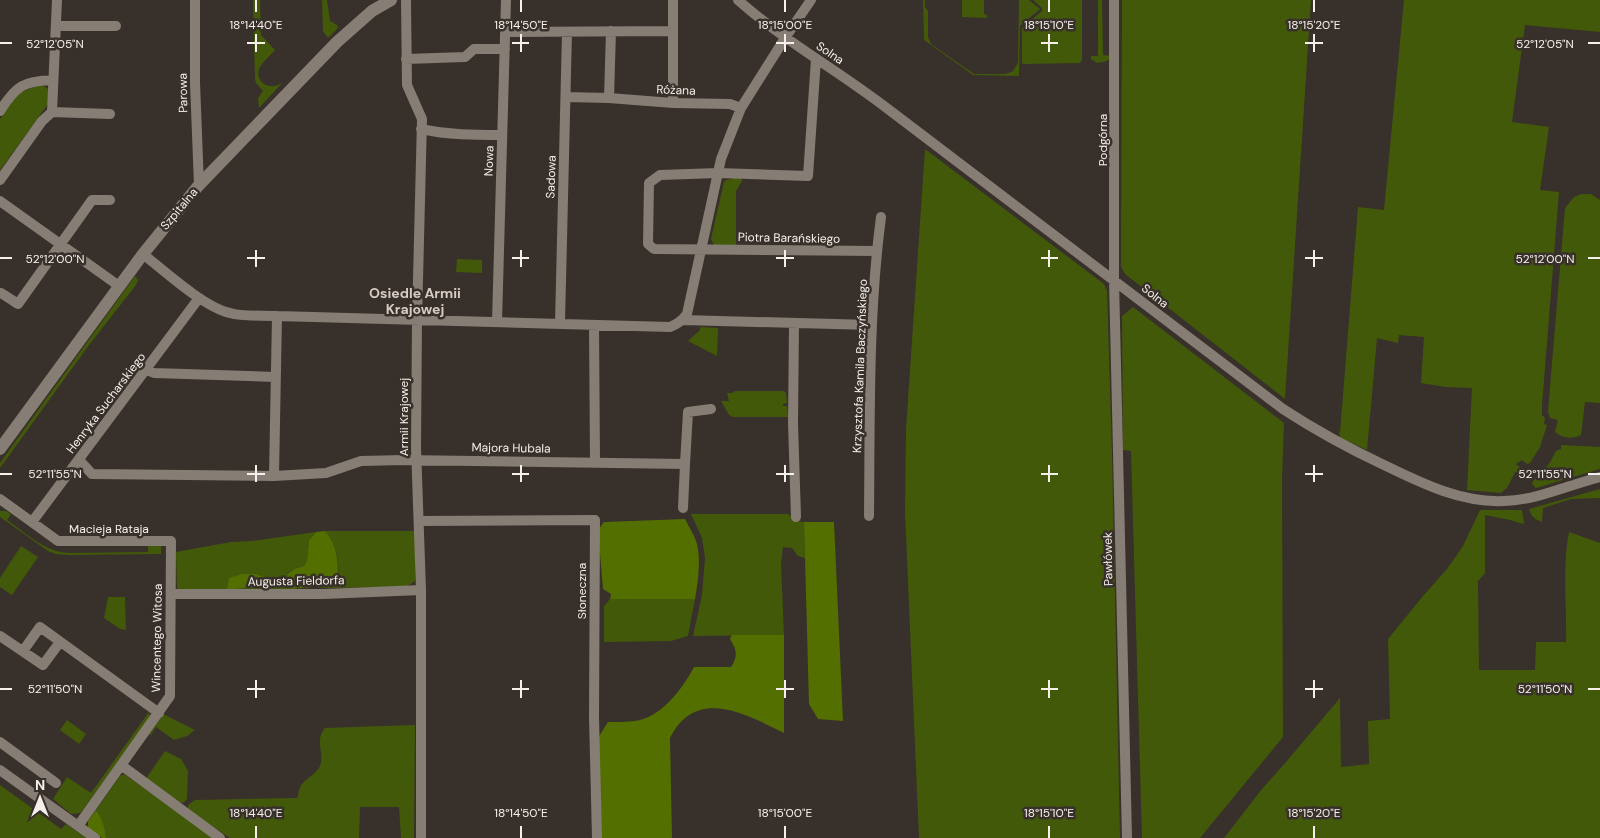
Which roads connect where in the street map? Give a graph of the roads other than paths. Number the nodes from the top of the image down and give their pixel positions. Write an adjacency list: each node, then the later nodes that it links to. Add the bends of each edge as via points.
1 (56, 0): 10 (street)
2 (196, 0): 32 (street, Parowa)
3 (391, 0): 32 (street, Szpitalna, via 372,11 337,42)
4 (406, 0): 18 (street, Armii Krajowej)
5 (506, 0): 14 (street, Nowa)
6 (673, 0): 13 (street)
7 (738, 0): 16 (street, Solna)
8 (812, 0): 16 (street)
9 (1114, 0): 40 (street, Podgórna)
10 (56, 26): 11 (street); 20 (street)
11 (116, 26)
12 (611, 31): 13 (street); 15 (street); 22 (street)
13 (673, 31): 23 (street)
14 (506, 32): 15 (street); 17 (street, Nowa)
15 (568, 32): 21 (street, Sadowa)
16 (785, 38): 19 (street, Solna); 24 (street)
17 (506, 49): 18 (street, via 474,49 465,57); 29 (street, Nowa)
18 (406, 59): 28 (street, Armii Krajowej, via 407,84 422,119)
19 (816, 59): 30 (street, via 808,176); 40 (street, Solna, via 879,102)
20 (54, 80): 25 (street, via 22,85); 26 (street)
21 (566, 97): 22 (street, Różana); 48 (street, Sadowa)
22 (609, 98): 23 (street, Różana)
23 (673, 103): 24 (street, Różana, via 730,104)
24 (741, 108): 30 (street)
25 (0, 111)
26 (52, 112): 27 (street); 31 (street)
27 (110, 114)
28 (421, 128): 29 (street, via 461,134); 45 (street, Armii Krajowej)
29 (502, 134): 47 (street, Nowa)
30 (718, 174): 37 (street); 37 (street, Piotra Barańskiego, via 660,175 649,183 648,244 654,249)
31 (0, 180)
32 (199, 185): 39 (street, Szpitalna)
33 (110, 200): 36 (street, via 92,200)
34 (0, 201): 36 (street)
35 (881, 217): 38 (street, Krzysztofa Kamila Baczyńskiego)
36 (60, 244): 41 (street); 42 (street, via 18,304)
37 (701, 250): 38 (street, Piotra Barańskiego); 46 (street)
38 (877, 251): 51 (street, Krzysztofa Kamila Baczyńskiego)
39 (142, 254): 41 (street, Szpitalna); 43 (street)
40 (1114, 280): 61 (street, Solna, via 1294,416 1357,452 1430,486 1457,496 1504,501 1542,495); 84 (street, Pawłówek)
41 (119, 286): 55 (street, Szpitalna)
42 (1, 293)
43 (199, 298): 44 (street, via 230,313); 52 (street, Henryka Sucharskiego)
44 (277, 316): 45 (street); 53 (street)
45 (417, 320): 47 (street); 57 (street, Armii Krajowej)
46 (683, 320): 49 (street); 50 (street, via 670,326)
47 (497, 322): 48 (street)
48 (560, 323): 50 (street)
49 (794, 324): 51 (street); 65 (street, via 792,423)
50 (594, 325): 58 (street)
51 (872, 325): 64 (street, Krzysztofa Kamila Baczyńskiego)
52 (147, 370): 53 (street, via 154,373); 56 (street, Henryka Sucharskiego)
53 (275, 377): 60 (street)
54 (711, 409): 59 (street, via 688,412)
55 (0, 449)
56 (79, 460): 60 (street, Majora Hubala, via 92,474); 67 (street, Henryka Sucharskiego)
57 (416, 460): 58 (street, Majora Hubala); 60 (street, Majora Hubala, via 361,461 326,473); 66 (street, Armii Krajowej)
58 (595, 462): 59 (street, Majora Hubala)
59 (685, 464): 63 (street)
60 (274, 476)
61 (1600, 477)
62 (1, 502): 67 (street, Macieja Rataja)
63 (683, 508)
64 (869, 516)
65 (796, 517)
66 (419, 521): 69 (street, Armii Krajowej); 83 (street, Słoneczna, via 595,520)
67 (32, 522): 68 (street, Macieja Rataja, via 58,541)
68 (171, 541): 70 (street, Wincentego Witosa)
69 (421, 590): 70 (street, Augusta Fieldorfa); 82 (street, Armii Krajowej)
70 (171, 594): 74 (street, Wincentego Witosa, via 170,696)
71 (0, 636): 73 (street)
72 (60, 642): 73 (street, via 43,665); 73 (street, via 40,627); 74 (street)
73 (23, 651)
74 (159, 713): 76 (street, Wincentego Witosa)
75 (0, 742): 78 (street)
76 (121, 766): 79 (street, Wincentego Witosa); 81 (street)
77 (0, 770): 79 (street)
78 (56, 783)
79 (78, 826): 80 (street)
80 (95, 838)
81 (220, 838)
82 (421, 838)
83 (597, 838)
84 (1127, 838)

